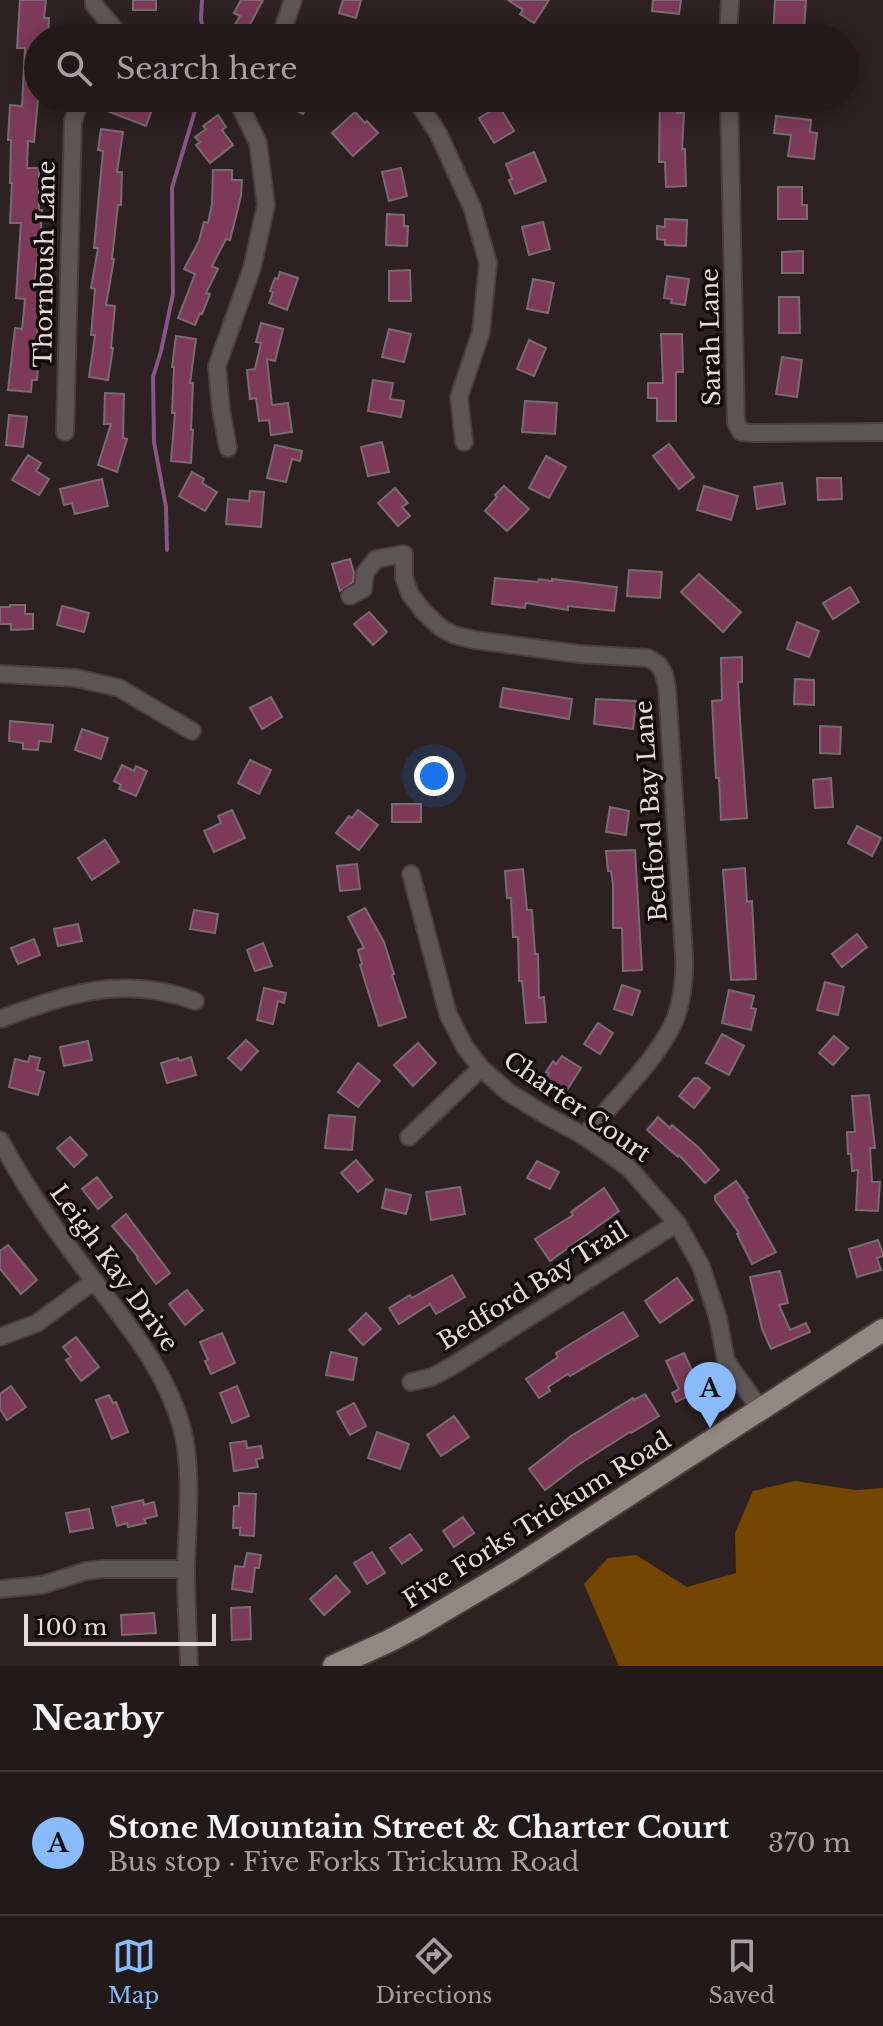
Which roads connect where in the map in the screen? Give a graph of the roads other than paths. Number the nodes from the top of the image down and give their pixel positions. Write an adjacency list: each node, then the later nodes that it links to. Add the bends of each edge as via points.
1 (94, 0): 4 (street)
2 (293, 0): 5 (street)
3 (730, 0): 6 (street)
4 (109, 24)
5 (288, 24)
6 (729, 24)
7 (76, 112): 11 (street, Thornbush Lane)
8 (243, 112): 14 (street, via 258,143 266,205 252,268 217,366)
9 (424, 112): 13 (street, via 472,207 488,263 481,332 459,397)
10 (729, 112): 12 (street, Sarah Lane, via 736,423 741,432 752,433)
11 (65, 432)
12 (883, 432)
13 (464, 442)
14 (228, 448)
15 (350, 596): 22 (street, Bedford Bay Lane, via 363,589 365,573 376,559 404,554 410,594 454,635 579,654 648,658 664,674 684,955 682,993 662,1044)
16 (0, 674): 17 (street, via 76,678 119,688)
17 (192, 731)
18 (411, 874): 21 (street, Charter Court, via 448,1014)
19 (195, 1001): 20 (street, via 159,990 105,989 58,998)
20 (0, 1019)
21 (481, 1068): 22 (street, Charter Court, via 508,1092); 23 (street)
22 (584, 1136): 25 (street, Charter Court, via 629,1168)
23 (409, 1137)
24 (0, 1140): 26 (street, Leigh Kay Drive)
25 (677, 1223): 29 (street, Bedford Bay Trail, via 454,1365); 30 (street, Charter Court, via 701,1266 726,1361)
26 (94, 1281): 28 (street, via 37,1323); 31 (street, Leigh Kay Drive, via 155,1363 178,1416 186,1446)
27 (883, 1330): 30 (main road, Five Forks Trickum Road)
28 (0, 1337)
29 (411, 1382)
30 (760, 1409): 34 (main road, Five Forks Trickum Road, via 499,1578)
31 (186, 1569): 32 (street, via 102,1569 42,1585); 33 (street, Leigh Kay Drive)
32 (0, 1589)
33 (189, 1666)
34 (334, 1666)

